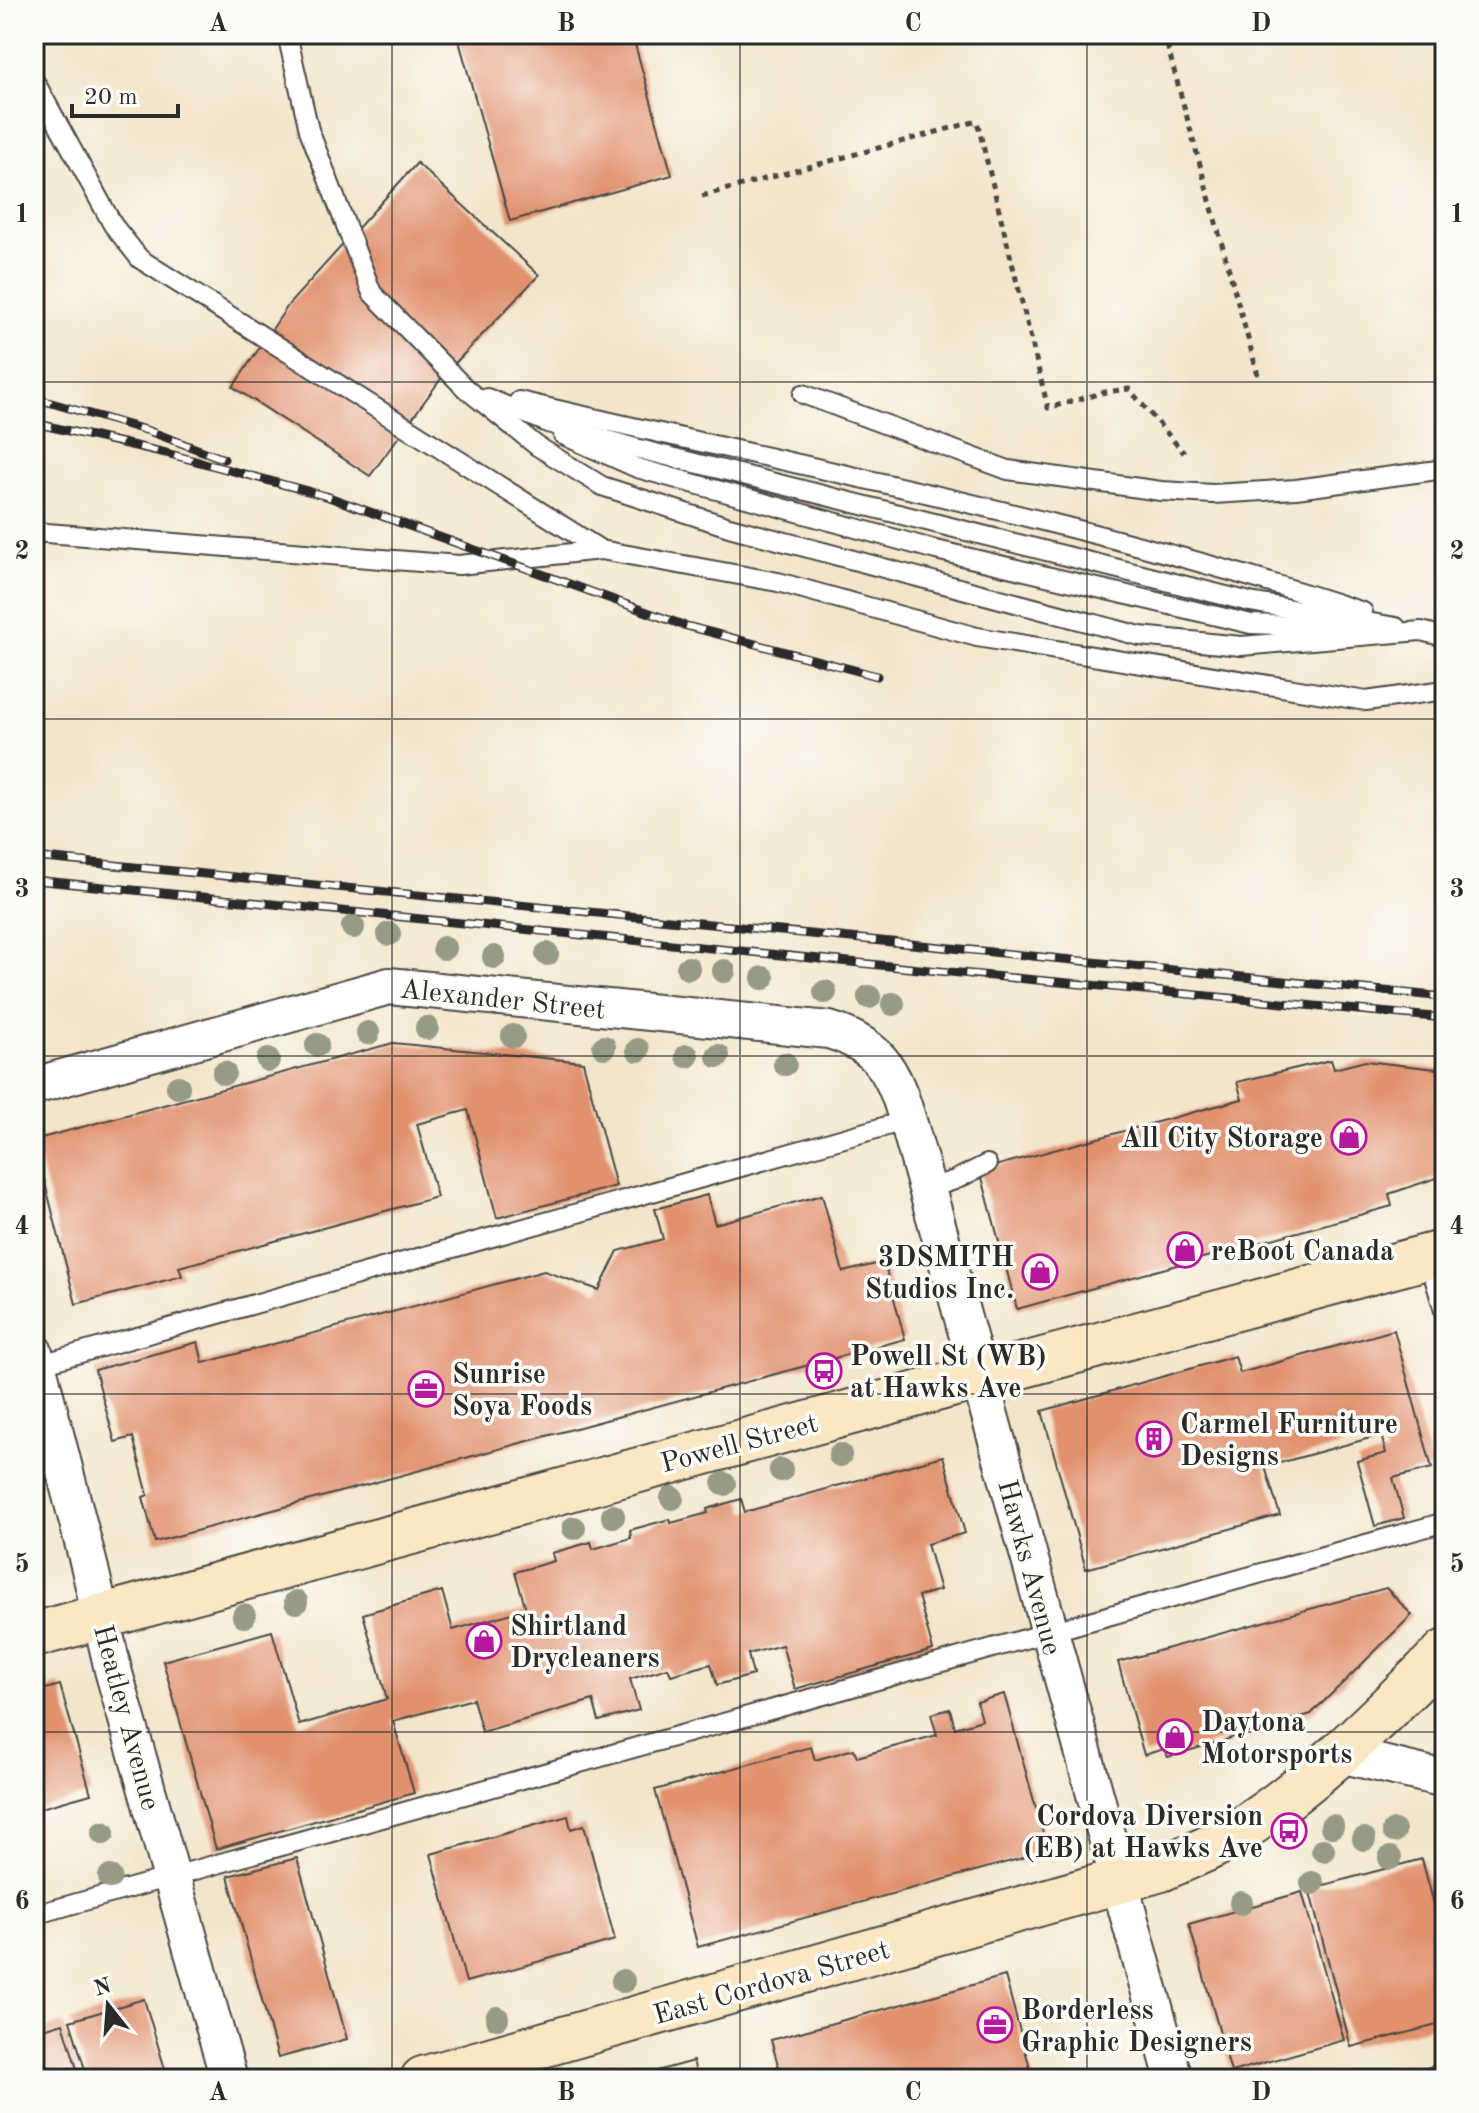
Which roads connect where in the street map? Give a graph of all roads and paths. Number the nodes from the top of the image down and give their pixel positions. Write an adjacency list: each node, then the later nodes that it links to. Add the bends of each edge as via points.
1 (287, 34): 6 (lane, via 309,130 372,293)
2 (1164, 34): 5 (path)
3 (34, 80): 12 (lane, via 113,225 140,259)
4 (702, 196): 9 (path, via 977,121 1048,408 1129,389)
5 (1258, 375)
6 (466, 389): 8 (lane); 13 (lane, via 1114,537); 13 (lane, via 537,446 602,486 729,527 1140,636 1241,646)
7 (803, 394): 10 (lane, via 1008,470 1161,491 1296,489)
8 (548, 423): 13 (lane, via 1250,602); 13 (lane, via 568,440 637,468 936,550 1251,624)
9 (1184, 453)
10 (1445, 469)
11 (34, 532): 12 (lane, via 459,565)
12 (601, 550): 15 (lane, via 778,582 993,640 1366,701)
13 (1421, 631): 14 (lane)
14 (1445, 637)
15 (1445, 690)
16 (881, 1059): 17 (street, Alexander Street, via 867,1046 829,1030 389,986); 18 (street, Hawks Avenue)
17 (34, 1086)
18 (908, 1120): 20 (street, Hawks Avenue); 23 (lane)
19 (987, 1164): 20 (lane)
20 (927, 1189): 24 (street, Hawks Avenue)
21 (1437, 1255): 22 (lane); 24 (main road, Powell Street)
22 (1445, 1314)
23 (35, 1361): 26 (street, Heatley Avenue)
24 (979, 1377): 26 (main road, Powell Street); 27 (street, Hawks Avenue)
25 (1445, 1522): 27 (lane)
26 (101, 1617): 28 (main road, Powell Street); 32 (street, Heatley Avenue)
27 (1049, 1630): 32 (lane); 33 (street, Hawks Avenue)
28 (34, 1635)
29 (1445, 1652): 30 (main road, East Cordova Street)
30 (1340, 1754): 31 (street); 33 (main road, East Cordova Street, via 1230,1837)
31 (1445, 1779)
32 (172, 1876): 34 (lane); 36 (street, Heatley Avenue)
33 (1118, 1883): 37 (main road, East Cordova Street); 38 (street, Hawks Avenue)
34 (34, 1915)
35 (1445, 2073): 39 (lane)
36 (229, 2079)
37 (423, 2079)
38 (1174, 2079)
39 (1424, 2079)

